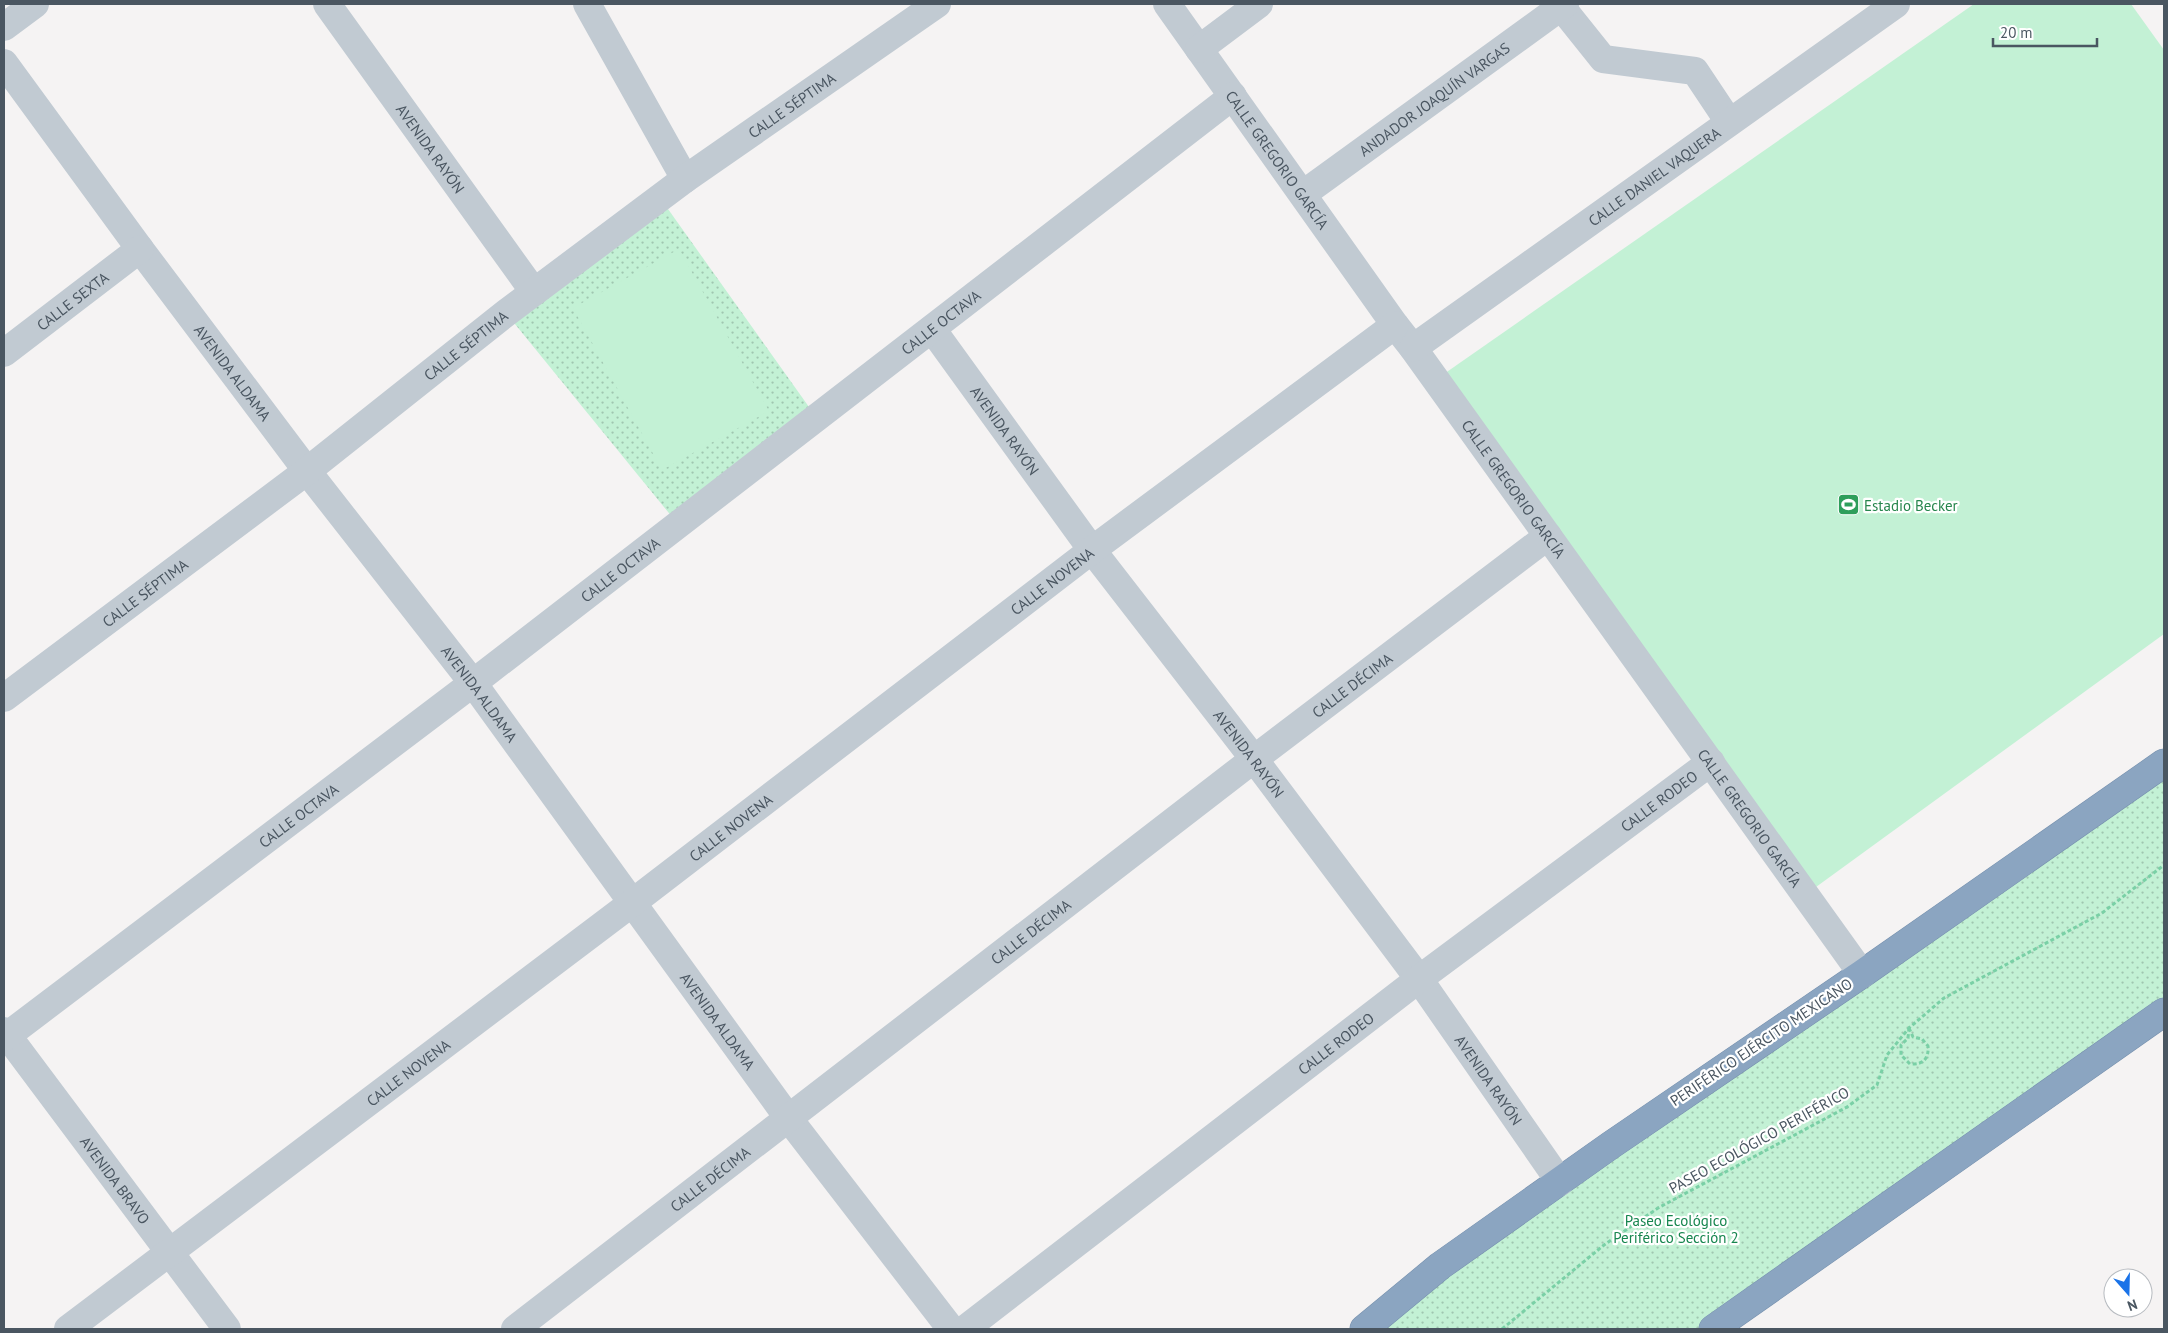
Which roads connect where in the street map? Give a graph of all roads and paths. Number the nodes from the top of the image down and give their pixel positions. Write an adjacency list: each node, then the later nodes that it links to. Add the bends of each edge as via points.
1 (35, 4): 9 (street)
2 (326, 4): 17 (street, AVENIDA RAYÓN)
3 (587, 4): 14 (street)
4 (938, 4): 14 (street, CALLE SÉPTIMA)
5 (1167, 4): 10 (street, CALLE GREGORIO GARCÍA)
6 (1259, 4): 10 (street)
7 (1896, 4): 13 (street, CALLE DANIEL VAQUERA)
8 (1562, 5): 13 (street, via 1603,59 1695,71); 15 (street, ANDADOR JOAQUÍN VARGAS)
9 (4, 27)
10 (1199, 49): 12 (street, CALLE GREGORIO GARCÍA)
11 (4, 63): 16 (street, AVENIDA ALDAMA)
12 (1233, 96): 15 (street, CALLE GREGORIO GARCÍA); 19 (street, CALLE OCTAVA)
13 (1729, 122): 20 (street, CALLE DANIEL VAQUERA)
14 (684, 179): 17 (street, CALLE SÉPTIMA)
15 (1304, 194): 18 (street, CALLE GREGORIO GARCÍA)
16 (140, 249): 21 (street, CALLE SEXTA); 22 (street, AVENIDA ALDAMA)
17 (534, 292): 22 (street, CALLE SÉPTIMA)
18 (1395, 325): 20 (street, CALLE GREGORIO GARCÍA); 24 (street, CALLE NOVENA)
19 (932, 329): 24 (street, AVENIDA RAYÓN); 25 (street, CALLE OCTAVA)
20 (1413, 348): 23 (street, CALLE GREGORIO GARCÍA)
21 (4, 352)
22 (307, 470): 25 (street, AVENIDA ALDAMA); 26 (street, CALLE SÉPTIMA)
23 (1548, 536): 27 (street, CALLE DÉCIMA); 28 (street, CALLE GREGORIO GARCÍA)
24 (1092, 550): 27 (street, AVENIDA RAYÓN); 31 (street, CALLE NOVENA)
25 (473, 682): 31 (street, AVENIDA ALDAMA); 36 (street, CALLE OCTAVA)
26 (4, 698)
27 (1254, 759): 33 (street, AVENIDA RAYÓN); 37 (street, CALLE DÉCIMA)
28 (1711, 762): 32 (street, CALLE GREGORIO GARCÍA); 33 (street, CALLE RODEO)
29 (2164, 763): 32 (highway, PERIFÉRICO EJÉRCITO MEXICANO)
30 (2164, 865): 35 (path, PASEO ECOLÓGICO PERIFÉRICO, via 2102,913 1944,998)
31 (632, 903): 37 (street, AVENIDA ALDAMA); 39 (street, CALLE NOVENA)
32 (1862, 974): 38 (highway, PERIFÉRICO EJÉRCITO MEXICANO)
33 (1419, 979): 38 (street, AVENIDA RAYÓN); 44 (street, CALLE RODEO)
34 (2164, 1012): 47 (highway)
35 (1909, 1028): 35 (path, via 1913,1037 1922,1039 1928,1046 1928,1055 1919,1064 1906,1062 1901,1055 1901,1045 1908,1038); 46 (path, PASEO ECOLÓGICO PERIFÉRICO, via 1887,1055 1877,1085 1847,1107 1658,1208 1604,1245)
36 (5, 1035): 39 (street, AVENIDA BRAVO)
37 (789, 1119): 42 (street, CALLE DÉCIMA); 43 (street, AVENIDA ALDAMA)
38 (1560, 1182): 45 (highway, PERIFÉRICO EJÉRCITO MEXICANO, via 1440,1266)
39 (168, 1253): 40 (street, CALLE NOVENA); 41 (street, AVENIDA BRAVO)
40 (68, 1329)
41 (227, 1329)
42 (515, 1329)
43 (951, 1329)
44 (964, 1329)
45 (1364, 1329)
46 (1502, 1329)
47 (1713, 1329)

